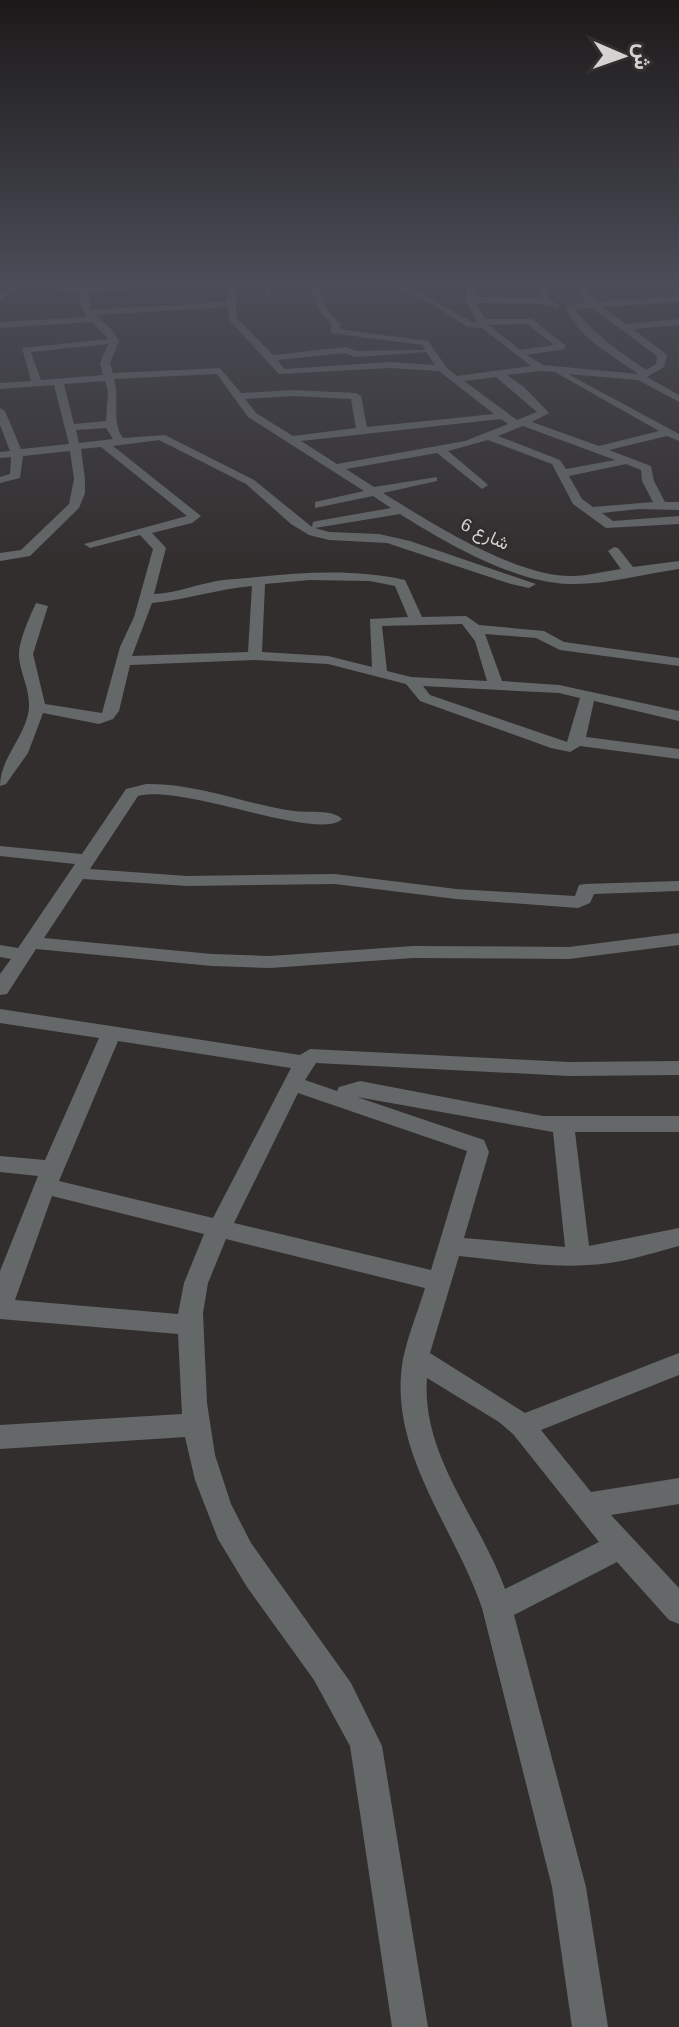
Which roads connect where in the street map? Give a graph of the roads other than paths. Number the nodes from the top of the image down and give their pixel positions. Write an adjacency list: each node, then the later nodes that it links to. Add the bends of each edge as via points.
1 (33, 375): 13 (street)
2 (146, 375): 10 (street, شارع 6)
3 (222, 375): 19 (street, شارع 6)
4 (285, 375): 18 (street)
5 (449, 375): 11 (street)
6 (500, 375): 11 (street); 24 (street, via 544,410)
7 (562, 375): 27 (street)
8 (622, 375): 9 (street)
9 (643, 376): 15 (street)
10 (109, 377): 12 (street); 23 (street)
11 (455, 379): 22 (street)
12 (58, 382): 13 (street); 25 (street)
13 (37, 384): 14 (street)
14 (0, 386)
15 (661, 388): 17 (street); 20 (street)
16 (333, 389): 18 (street)
17 (679, 389)
18 (294, 391): 19 (street); 26 (street, via 356,396)
19 (237, 396): 29 (street, شارع 6, via 252,415)
20 (679, 399)
21 (0, 411): 35 (street)
22 (500, 416): 24 (street); 26 (street)
23 (111, 424): 25 (street); 30 (street)
24 (520, 424): 28 (street); 34 (street)
25 (68, 428): 32 (street)
26 (362, 429): 29 (street)
27 (674, 435): 34 (street)
28 (489, 436): 33 (street); 39 (street, via 556,462)
29 (293, 439): 38 (street, شارع 6)
30 (120, 441): 31 (street); 50 (street, via 163,437 250,482 279,511)
31 (101, 442): 32 (street); 51 (street, via 195,516)
32 (76, 445): 35 (street); 54 (street, via 80,496 75,505 25,553)
33 (438, 448): 38 (street); 42 (street)
34 (601, 449): 37 (street)
35 (17, 454): 36 (street); 41 (street, via 16,476)
36 (0, 455)
37 (629, 460): 39 (street); 45 (street, via 647,468)
38 (338, 467): 43 (street, شارع 6)
39 (563, 473): 48 (street, via 573,496)
40 (433, 479): 43 (street)
41 (0, 480)
42 (482, 485)
43 (374, 492): 44 (street); 47 (street, شارع 6)
44 (319, 505)
45 (661, 505): 46 (street); 48 (street)
46 (679, 506)
47 (403, 510): 50 (street); 57 (street, شارع 6, via 508,565)
48 (589, 511): 49 (street, via 612,525)
49 (679, 520)
50 (305, 527): 57 (street, via 314,533 408,544 520,582 545,584)
51 (143, 531): 52 (street); 59 (street, via 160,548)
52 (90, 544)
53 (614, 551): 56 (street)
54 (0, 557)
55 (679, 565): 56 (street)
56 (631, 574): 57 (street)
57 (556, 578)
58 (259, 581): 59 (street); 61 (street, via 324,576 396,582); 63 (street, via 261,626)
59 (145, 599): 64 (street)
60 (41, 606): 70 (street, via 26,654)
61 (416, 620): 62 (street, via 466,620); 66 (street, via 375,622)
62 (475, 629): 65 (street, via 539,634 560,646); 68 (street)
63 (254, 656): 64 (street); 66 (street, via 328,660)
64 (123, 661): 70 (street, via 108,716)
65 (679, 662)
66 (380, 673): 67 (street)
67 (411, 681): 68 (street); 72 (street, via 418,693 437,703 557,745 570,747)
68 (495, 684): 69 (street)
69 (588, 695): 71 (street); 72 (street)
70 (37, 707): 74 (street, via 20,753)
71 (679, 716)
72 (577, 741): 73 (street)
73 (679, 754)
74 (0, 781)
75 (334, 819): 77 (street, via 145,789 127,798)
76 (0, 851): 77 (street)
77 (82, 866): 78 (street, via 187,881 335,879 578,902 589,889); 80 (street)
78 (679, 886)
79 (675, 944): 80 (street, via 569,953 413,952 270,962)
80 (27, 949): 81 (street); 82 (street)
81 (0, 951)
82 (1, 986)
83 (0, 1016): 84 (street)
84 (111, 1033): 86 (street); 91 (street)
85 (679, 1068): 86 (street, via 569,1069 318,1055 310,1056)
86 (300, 1073): 87 (street); 92 (street)
87 (342, 1100): 89 (street, via 347,1092 360,1089); 94 (street, via 476,1146 479,1157)
88 (679, 1124): 89 (street)
89 (563, 1125): 95 (street)
90 (0, 1164): 91 (street)
91 (49, 1178): 92 (street); 97 (street)
92 (221, 1227): 96 (street); 98 (street, via 192,1301)
93 (679, 1237): 95 (street, via 623,1252)
94 (452, 1246): 95 (street); 96 (street)
95 (578, 1256)
96 (441, 1282): 99 (street)
97 (0, 1308): 98 (street)
98 (191, 1325): 101 (street)
99 (416, 1358): 102 (street); 108 (street, via 413,1393 419,1436 482,1565)
100 (679, 1364): 102 (street)
101 (194, 1425): 103 (street); 109 (street, via 205,1469 240,1552 338,1684 366,1746)
102 (522, 1426): 105 (street)
103 (0, 1437)
104 (679, 1491): 105 (street)
105 (585, 1506): 106 (street)
106 (621, 1546): 107 (street); 108 (street)
107 (677, 1605)
108 (497, 1608): 110 (street, via 569,1887)
109 (410, 2027)
110 (590, 2027)

